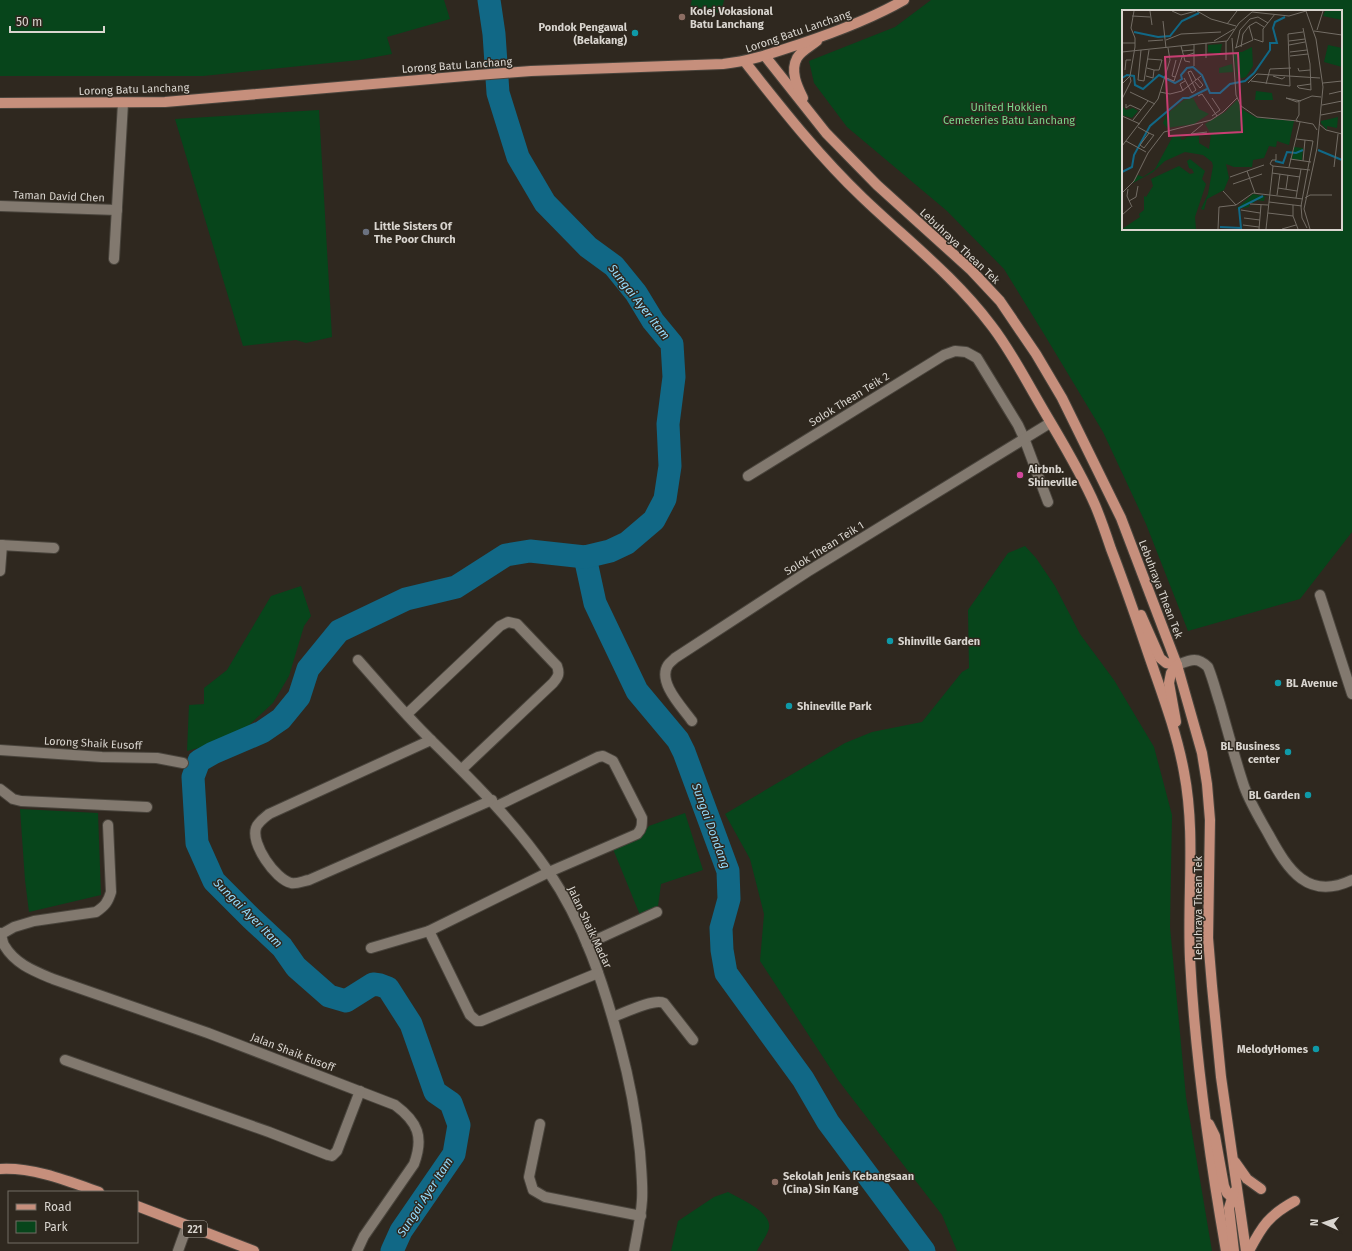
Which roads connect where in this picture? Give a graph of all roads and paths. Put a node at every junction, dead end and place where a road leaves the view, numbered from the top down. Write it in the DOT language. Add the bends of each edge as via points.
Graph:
graph roads {
  1 [pos="904,0"];
  2 [pos="820,38"];
  3 [pos="765,56"];
  4 [pos="745,62"];
  5 [pos="0,103"];
  6 [pos="123,103"];
  7 [pos="810,114"];
  8 [pos="0,206"];
  9 [pos="117,210"];
  10 [pos="114,259"];
  11 [pos="1050,422"];
  12 [pos="1024,438"];
  13 [pos="748,476"];
  14 [pos="1048,502"];
  15 [pos="1,545"];
  16 [pos="54,548"];
  17 [pos="0,571"];
  18 [pos="1126,591"];
  19 [pos="1320,595"];
  20 [pos="358,660"];
  21 [pos="1177,665"];
  22 [pos="1352,694"];
  23 [pos="407,714"];
  24 [pos="692,721"];
  25 [pos="431,740"];
  26 [pos="1178,746"];
  27 [pos="0,750"];
  28 [pos="184,762"];
  29 [pos="462,769"];
  30 [pos="0,789"];
  31 [pos="494,803"];
  32 [pos="147,807"];
  33 [pos="108,825"];
  34 [pos="549,872"];
  35 [pos="1352,880"];
  36 [pos="658,912"];
  37 [pos="429,931"];
  38 [pos="0,934"];
  39 [pos="587,944"];
  40 [pos="371,948"];
  41 [pos="598,973"];
  42 [pos="613,1017"];
  43 [pos="693,1040"];
  44 [pos="65,1060"];
  45 [pos="360,1091"];
  46 [pos="1205,1115"];
  47 [pos="540,1124"];
  48 [pos="1233,1159"];
  49 [pos="0,1169"];
  50 [pos="1261,1189"];
  51 [pos="96,1191"];
  52 [pos="1236,1197"];
  53 [pos="1295,1202"];
  54 [pos="138,1206"];
  55 [pos="640,1216"];
  56 [pos="187,1226"];
  57 [pos="178,1251"];
  58 [pos="254,1251"];
  59 [pos="357,1251"];
  60 [pos="634,1251"];
  61 [pos="1226,1251"];
  62 [pos="1234,1251"];
  63 [pos="1248,1251"];
  1 -- 2 [label="main road, Lorong Batu Lanchang" via="872,18"];
  2 -- 3 [label="main road, Lorong Batu Lanchang"];
  2 -- 7 [label="main road" via="798,57 794,67 795,81"];
  3 -- 4 [label="main road, Lorong Batu Lanchang"];
  3 -- 7 [label="main road, Lebuhraya Thean Tek"];
  4 -- 6 [label="main road, Lorong Batu Lanchang" via="477,75 165,102"];
  4 -- 11 [label="main road, Lebuhraya Thean Tek" via="798,130 827,162 975,305 1012,356"];
  5 -- 6 [label="main road, Lorong Batu Lanchang"];
  6 -- 9 [label="street, Taman David Chen"];
  7 -- 21 [label="main road, Lebuhraya Thean Tek" via="877,185 976,275 1000,302 1036,354 1062,398 1121,518"];
  8 -- 9 [label="street, Taman David Chen"];
  9 -- 10 [label="street, Taman David Chen"];
  11 -- 12 [label="street, Solok Thean Teik 1"];
  11 -- 18 [label="main road, Lebuhraya Thean Tek" via="1096,506"];
  12 -- 13 [label="street, Solok Thean Teik 2" via="977,358 966,352 955,351 944,355"];
  12 -- 14 [label="street"];
  12 -- 24 [label="street, Solok Thean Teik 1" via="807,572 675,658 668,666 668,688"];
  15 -- 16 [label="street"];
  15 -- 17 [label="street"];
  18 -- 21 [label="main road" via="1137,605 1160,658 1166,663"];
  18 -- 26 [label="main road, Lebuhraya Thean Tek"];
  19 -- 22 [label="street"];
  20 -- 23 [label="street, Jalan Shaik Madar"];
  21 -- 26 [label="main road" via="1171,673 1169,683"];
  21 -- 35 [label="street" via="1196,660 1202,661 1208,667 1249,799 1291,870 1299,878 1326,888"];
  21 -- 48 [label="main road, Lebuhraya Thean Tek" via="1202,753 1207,784 1210,820 1208,938 1220,1077"];
  23 -- 25 [label="street, Jalan Shaik Madar"];
  23 -- 29 [label="street" via="500,626 508,622 517,624 557,666 558,676"];
  25 -- 29 [label="street, Jalan Shaik Madar"];
  25 -- 31 [label="street" via="262,819 256,828 256,839 276,874 290,882 309,880"];
  26 -- 46 [label="main road, Lebuhraya Thean Tek" via="1189,802 1192,994"];
  27 -- 28 [label="street, Lorong Shaik Eusoff" via="157,758"];
  29 -- 31 [label="street, Jalan Shaik Madar"];
  30 -- 32 [label="street" via="20,802"];
  31 -- 34 [label="street, Jalan Shaik Madar"];
  31 -- 34 [label="street" via="598,757 603,756 614,761 642,818 641,830"];
  33 -- 38 [label="street" via="110,892 104,907 96,912 34,921"];
  34 -- 37 [label="street"];
  34 -- 39 [label="street, Jalan Shaik Madar" via="567,900"];
  36 -- 39 [label="street"];
  37 -- 40 [label="street"];
  37 -- 41 [label="street" via="470,1015 477,1021"];
  38 -- 45 [label="street, Jalan Shaik Eusoff" via="4,944 19,962 33,971 208,1033"];
  39 -- 41 [label="street, Jalan Shaik Madar"];
  41 -- 42 [label="street, Jalan Shaik Madar"];
  42 -- 43 [label="street" via="661,1002"];
  42 -- 55 [label="street, Jalan Shaik Madar" via="631,1087 637,1126 641,1166"];
  44 -- 45 [label="street" via="332,1156 337,1151"];
  45 -- 59 [label="street, Jalan Shaik Eusoff" via="395,1105 406,1114 418,1133 419,1143 414,1164 364,1236"];
  46 -- 52 [label="main road" via="1215,1136 1224,1186 1227,1193"];
  46 -- 61 [label="main road, Lebuhraya Thean Tek"];
  47 -- 55 [label="street" via="529,1177 533,1190 545,1197"];
  48 -- 50 [label="main road" via="1247,1179"];
  48 -- 52 [label="main road, Lebuhraya Thean Tek"];
  49 -- 51 [label="main road" via="26,1170"];
  52 -- 62 [label="main road" via="1229,1208"];
  52 -- 63 [label="main road, Lebuhraya Thean Tek"];
  53 -- 63 [label="main road" via="1281,1208 1266,1222"];
  54 -- 56 [label="main road, 221"];
  55 -- 60 [label="street, Jalan Shaik Madar"];
  56 -- 57 [label="street"];
  56 -- 58 [label="main road, 221"];
}
